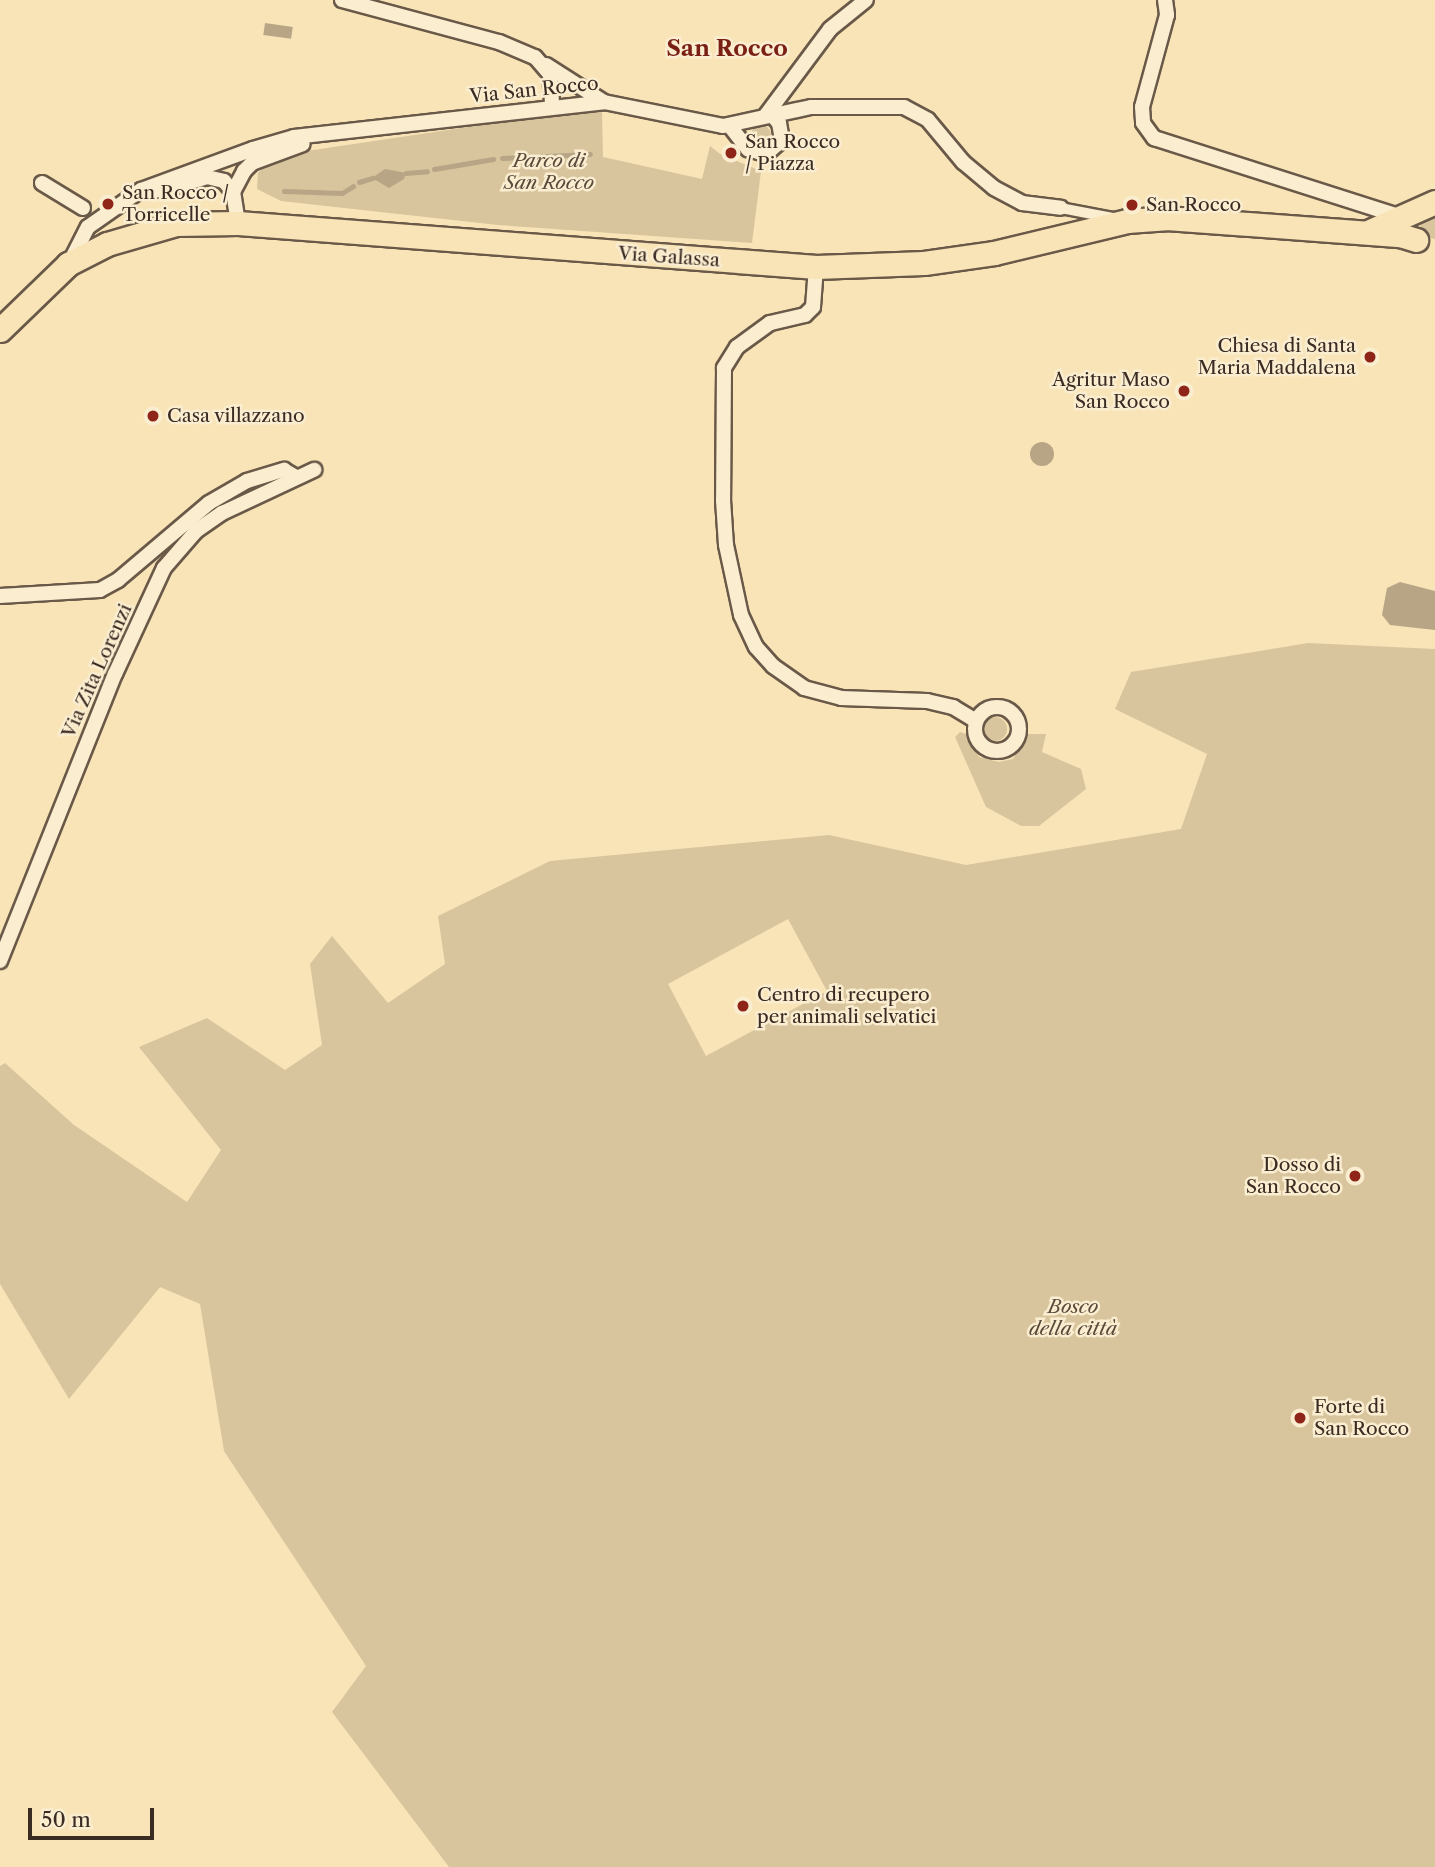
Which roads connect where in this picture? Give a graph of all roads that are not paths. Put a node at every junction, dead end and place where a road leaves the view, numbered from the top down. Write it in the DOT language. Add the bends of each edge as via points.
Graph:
graph roads {
  1 [pos="342,0"];
  2 [pos="866,0"];
  3 [pos="1165,0"];
  4 [pos="545,64"];
  5 [pos="604,102"];
  6 [pos="552,106"];
  7 [pos="768,114"];
  8 [pos="729,125"];
  9 [pos="341,132"];
  10 [pos="42,183"];
  11 [pos="141,190"];
  12 [pos="233,192"];
  13 [pos="1354,203"];
  14 [pos="1061,208"];
  15 [pos="1418,208"];
  16 [pos="95,221"];
  17 [pos="1127,221"];
  18 [pos="238,223"];
  19 [pos="1364,232"];
  20 [pos="1426,244"];
  21 [pos="68,264"];
  22 [pos="816,267"];
  23 [pos="0,330"];
  24 [pos="314,470"];
  25 [pos="296,477"];
  26 [pos="0,596"];
  27 [pos="976,721"];
  28 [pos="0,961"];
  1 -- 4 [label="street" via="499,42"];
  2 -- 7 [label="street" via="830,29"];
  3 -- 13 [label="street" via="1167,15 1142,107 1143,124 1154,138"];
  4 -- 5 [label="street"];
  4 -- 6 [label="street"];
  5 -- 6 [label="street, Via San Rocco"];
  5 -- 8 [label="street, Via San Rocco"];
  6 -- 9 [label="street, Via San Rocco"];
  7 -- 8 [label="street, Via San Rocco"];
  7 -- 8 [label="street" via="779,123 782,139 766,154 748,149"];
  7 -- 14 [label="street, Via San Rocco" via="811,107 904,107 928,120 963,162 994,188 1022,203"];
  9 -- 11 [label="street, Via San Rocco" via="294,137"];
  9 -- 12 [label="street, Via San Rocco" via="252,163"];
  10 -- 16 [label="street" via="80,202"];
  11 -- 12 [label="street, Via San Rocco" via="164,190 208,177 224,181"];
  11 -- 16 [label="street, Via San Rocco"];
  12 -- 18 [label="street"];
  13 -- 15 [label="street"];
  13 -- 19 [label="street"];
  14 -- 17 [label="street, Via San Rocco"];
  15 -- 19 [label="main road, Via Galassa"];
  15 -- 20 [label="main road" via="1411,220"];
  16 -- 21 [label="street, Via San Rocco"];
  17 -- 19 [label="main road, Via Galassa" via="1166,218"];
  17 -- 22 [label="main road, Via Galassa" via="994,253 924,263"];
  18 -- 21 [label="main road, Via Galassa" via="176,224 107,244"];
  18 -- 22 [label="main road, Via Galassa"];
  19 -- 20 [label="main road, Via Galassa"];
  21 -- 23 [label="main road, Via Galassa"];
  22 -- 27 [label="street" via="813,307 804,315 770,323 737,347 724,368 726,545 741,615 756,647 804,688 841,698 927,701 953,706"];
  24 -- 25 [label="street, Via Zita Lorenzi"];
  25 -- 26 [label="street" via="284,470 247,481 209,503 100,590"];
  25 -- 28 [label="street, Via Zita Lorenzi" via="196,531 164,568 115,674"];
}
